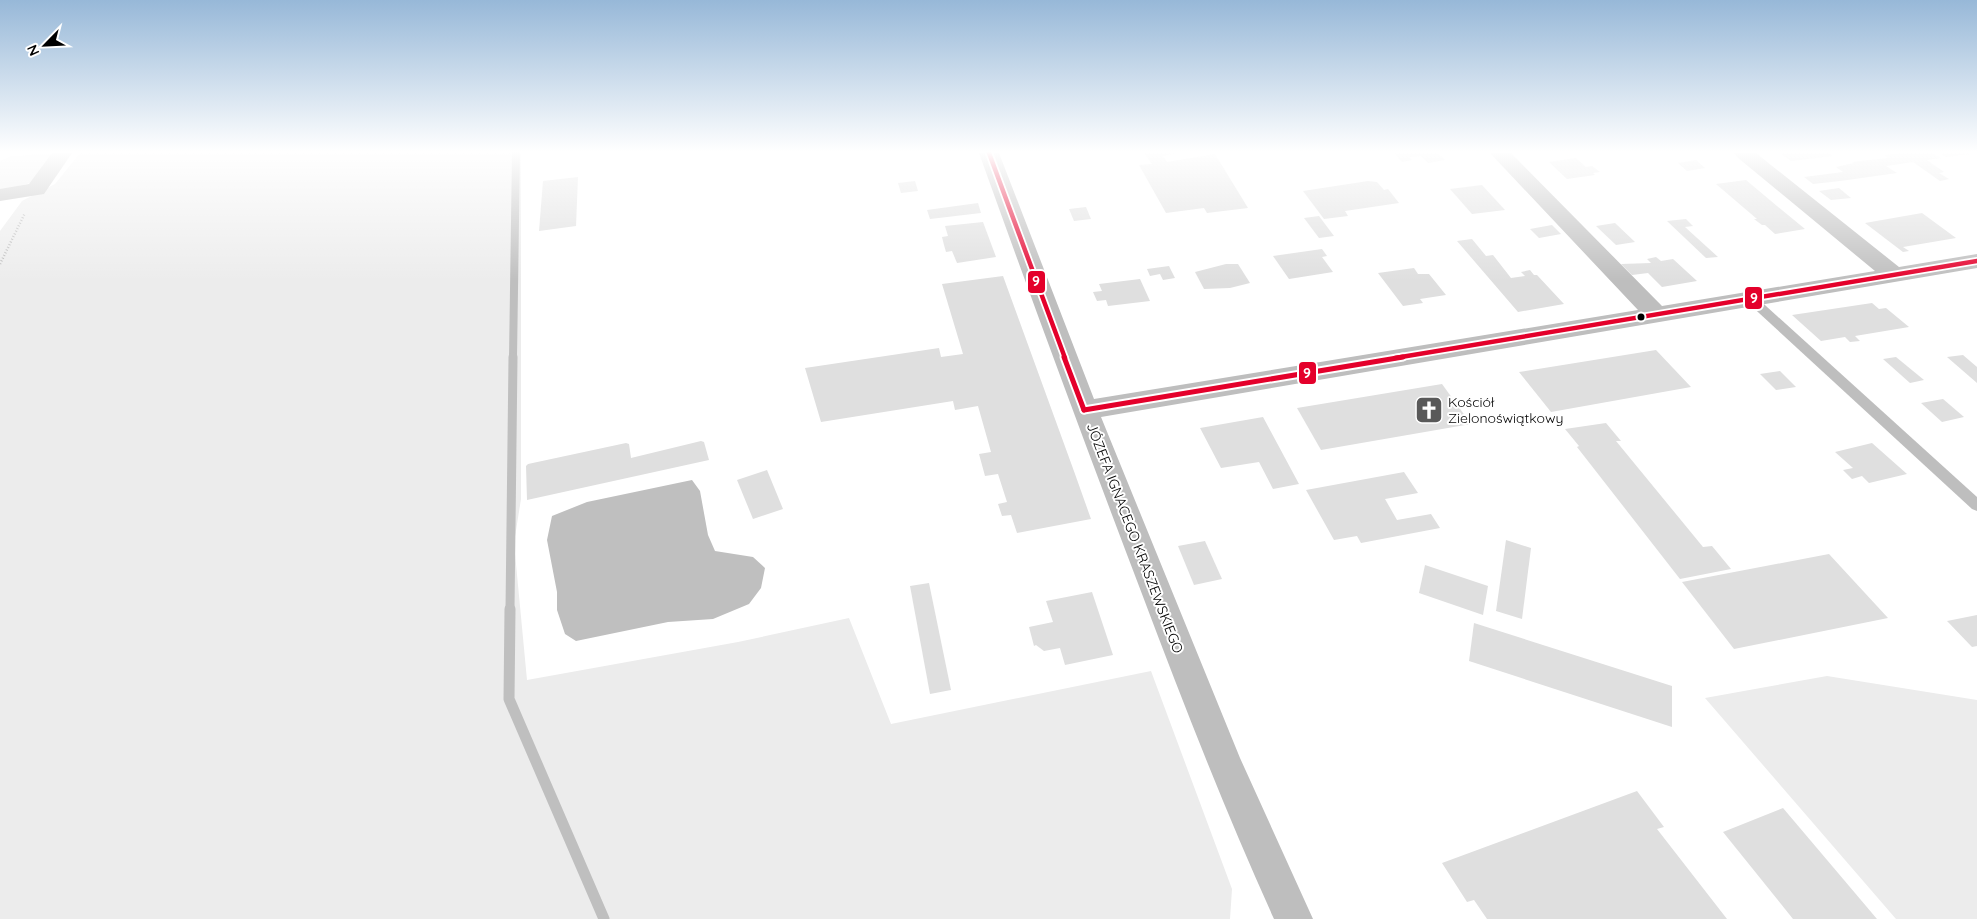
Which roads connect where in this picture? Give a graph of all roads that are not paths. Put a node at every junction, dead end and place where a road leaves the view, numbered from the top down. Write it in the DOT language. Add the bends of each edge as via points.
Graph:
graph roads {
  1 [pos="1005,196"];
  2 [pos="1542,196"];
  3 [pos="1798,196"];
  4 [pos="1977,261"];
  5 [pos="1895,274"];
  6 [pos="1751,299"];
  7 [pos="1656,314"];
  8 [pos="1084,410"];
  9 [pos="1977,505"];
  10 [pos="1294,919"];
  1 -- 8 [label="street, JÓZEFA IGNACEGO KRASZEWSKIEGO"];
  2 -- 7 [label="street"];
  3 -- 5 [label="street"];
  4 -- 5 [label="street"];
  5 -- 6 [label="street"];
  6 -- 7 [label="street"];
  6 -- 9 [label="lane"];
  7 -- 8 [label="street"];
  8 -- 10 [label="street, JÓZEFA IGNACEGO KRASZEWSKIEGO" via="1222,760"];
}
